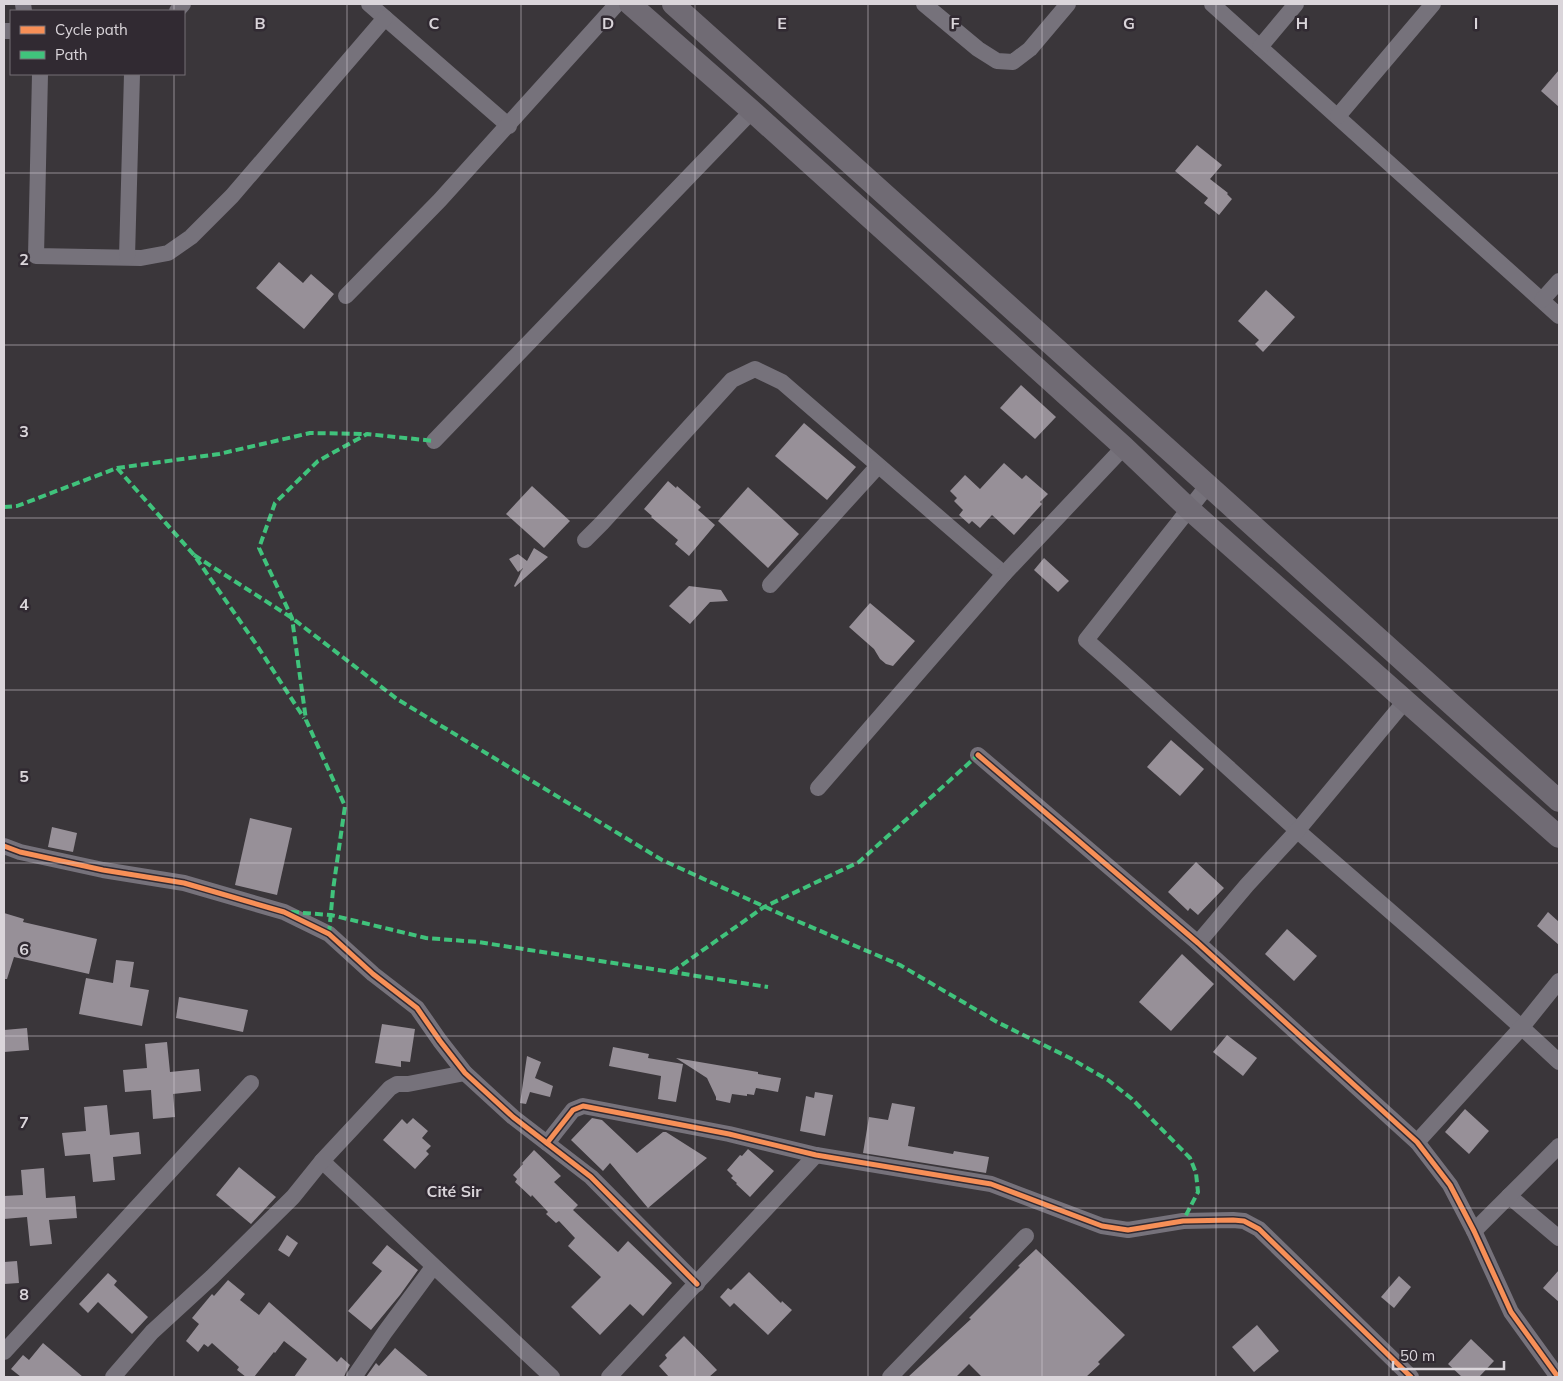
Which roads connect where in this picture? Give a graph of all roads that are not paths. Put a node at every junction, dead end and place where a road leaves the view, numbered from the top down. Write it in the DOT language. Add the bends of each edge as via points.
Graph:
graph roads {
  1 [pos="369,4"];
  2 [pos="617,4"];
  3 [pos="630,4"];
  4 [pos="673,4"];
  5 [pos="924,4"];
  6 [pos="1068,4"];
  7 [pos="1212,4"];
  8 [pos="1296,4"];
  9 [pos="1432,4"];
  10 [pos="386,18"];
  11 [pos="1260,47"];
  12 [pos="40,75"];
  13 [pos="132,75"];
  14 [pos="752,111"];
  15 [pos="1338,116"];
  16 [pos="509,126"];
  17 [pos="127,257"];
  18 [pos="1559,280"];
  19 [pos="346,296"];
  20 [pos="1542,300"];
  21 [pos="1559,316"];
  22 [pos="434,440"];
  23 [pos="1124,447"];
  24 [pos="878,466"];
  25 [pos="1208,485"];
  26 [pos="1189,509"];
  27 [pos="585,540"];
  28 [pos="1004,574"];
  29 [pos="770,585"];
  30 [pos="1406,700"];
  31 [pos="978,755"];
  32 [pos="818,788"];
  33 [pos="1559,801"];
  34 [pos="1298,830"];
  35 [pos="1559,837"];
  36 [pos="4,846"];
  37 [pos="1198,943"];
  38 [pos="1559,981"];
  39 [pos="1522,1027"];
  40 [pos="1559,1062"];
  41 [pos="465,1073"];
  42 [pos="251,1083"];
  43 [pos="1417,1142"];
  44 [pos="547,1143"];
  45 [pos="1559,1146"];
  46 [pos="816,1155"];
  47 [pos="322,1161"];
  48 [pos="1509,1196"];
  49 [pos="1474,1231"];
  50 [pos="1026,1236"];
  51 [pos="1559,1238"];
  52 [pos="433,1267"];
  53 [pos="697,1284"];
  54 [pos="4,1352"];
  55 [pos="113,1377"];
  56 [pos="354,1377"];
  57 [pos="552,1377"];
  58 [pos="609,1377"];
  59 [pos="890,1377"];
  60 [pos="1410,1377"];
  61 [pos="1558,1377"];
  1 -- 10 [label="street"];
  2 -- 16 [label="street"];
  3 -- 14 [label="main road"];
  4 -- 25 [label="main road"];
  5 -- 6 [label="street" via="997,62 1013,62 1030,48"];
  7 -- 11 [label="street"];
  8 -- 11 [label="street"];
  9 -- 15 [label="street"];
  10 -- 16 [label="street"];
  10 -- 17 [label="street" via="232,196 191,237 168,253"];
  11 -- 15 [label="street"];
  12 -- 17 [label="street" via="36,256"];
  13 -- 17 [label="street"];
  14 -- 22 [label="street"];
  14 -- 23 [label="main road"];
  15 -- 20 [label="street"];
  16 -- 19 [label="street"];
  18 -- 20 [label="street"];
  20 -- 21 [label="street"];
  23 -- 26 [label="main road"];
  23 -- 28 [label="street"];
  24 -- 27 [label="street" via="782,382 755,369 732,380"];
  24 -- 28 [label="street"];
  24 -- 29 [label="street"];
  25 -- 26 [label="street"];
  25 -- 33 [label="main road"];
  26 -- 30 [label="main road"];
  26 -- 34 [label="street" via="1086,640"];
  28 -- 32 [label="street"];
  30 -- 34 [label="street"];
  30 -- 35 [label="main road"];
  31 -- 37 [label="street"];
  34 -- 37 [label="street"];
  34 -- 39 [label="street"];
  36 -- 41 [label="street" via="103,870 184,883 284,912 329,934 417,1008"];
  37 -- 43 [label="street"];
  38 -- 39 [label="street"];
  39 -- 40 [label="street"];
  39 -- 43 [label="street"];
  41 -- 44 [label="street"];
  41 -- 47 [label="street" via="390,1088"];
  42 -- 54 [label="street"];
  43 -- 49 [label="street" via="1450,1185"];
  44 -- 46 [label="street" via="573,1110 583,1106 729,1134"];
  44 -- 53 [label="street" via="591,1177"];
  45 -- 48 [label="street"];
  46 -- 53 [label="street"];
  46 -- 60 [label="street" via="991,1184 1102,1226 1128,1230 1183,1221 1244,1221 1259,1229"];
  47 -- 52 [label="street"];
  47 -- 55 [label="street" via="293,1197 152,1332"];
  48 -- 49 [label="street"];
  48 -- 51 [label="street"];
  49 -- 61 [label="street" via="1511,1312"];
  50 -- 59 [label="street"];
  52 -- 56 [label="street"];
  52 -- 57 [label="street"];
  53 -- 58 [label="street"];
}
